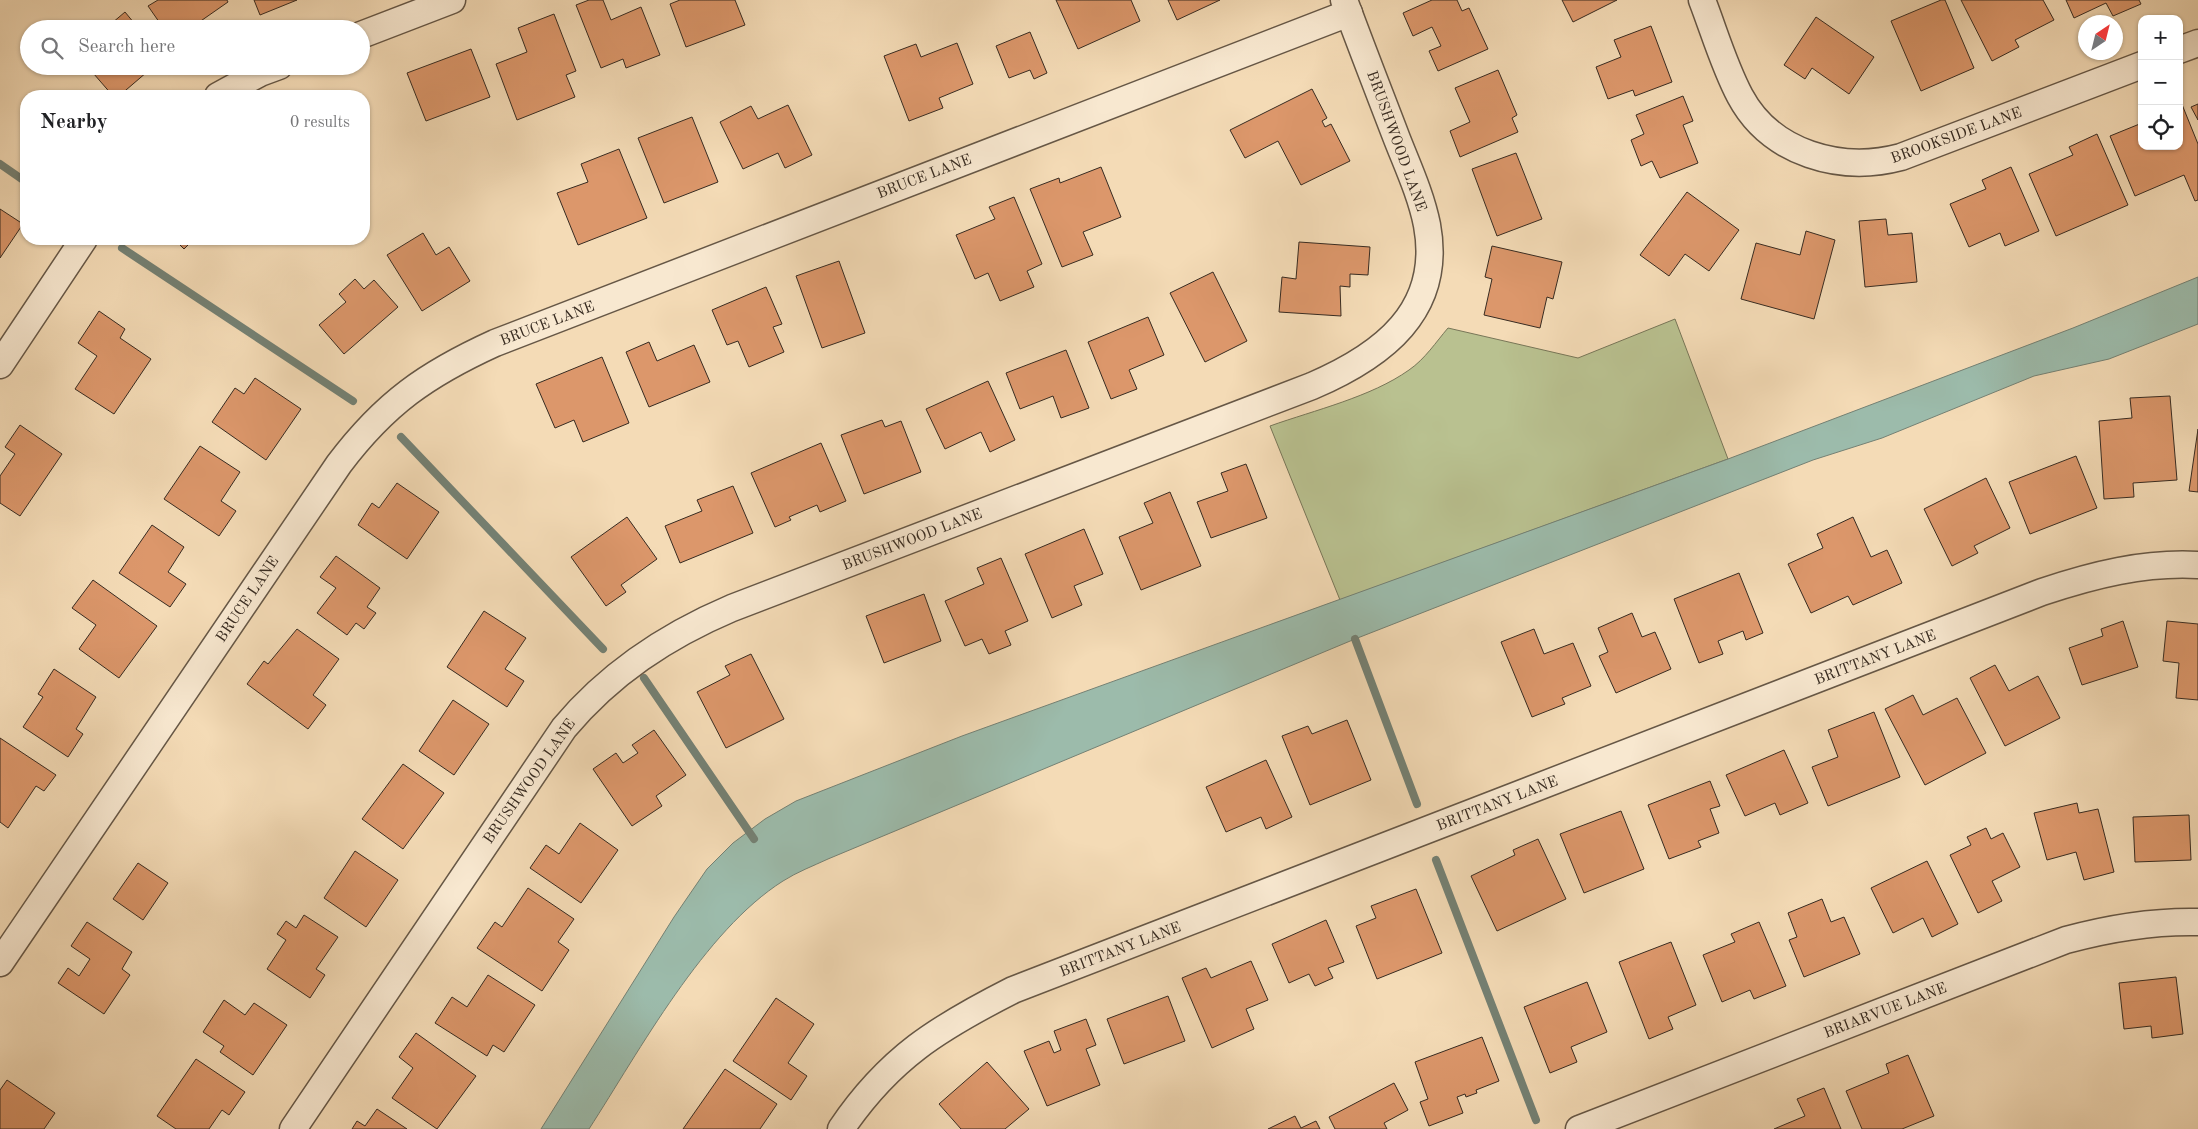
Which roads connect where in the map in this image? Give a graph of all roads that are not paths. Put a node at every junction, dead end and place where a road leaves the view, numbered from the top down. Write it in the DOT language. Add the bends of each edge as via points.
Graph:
graph roads {
  1 [pos="452,0"];
  2 [pos="1702,0"];
  3 [pos="1346,6"];
  4 [pos="370,32"];
  5 [pos="2198,43"];
  6 [pos="2183,49"];
  7 [pos="2138,67"];
  8 [pos="258,75"];
  9 [pos="229,90"];
  10 [pos="80,245"];
  11 [pos="0,365"];
  12 [pos="2198,565"];
  13 [pos="2198,922"];
  14 [pos="0,963"];
  15 [pos="293,1129"];
  16 [pos="841,1129"];
  17 [pos="1579,1129"];
  1 -- 4 [label="street"];
  2 -- 7 [label="street, BROOKSIDE LANE" via="1733,81 1748,108 1768,129 1794,147 1836,162 1866,164 1901,157"];
  3 -- 14 [label="street, BRUCE LANE" via="494,343 458,359 419,383 386,410 339,464"];
  3 -- 15 [label="street, BRUSHWOOD LANE" via="1427,224 1429,256 1423,286 1408,319 1396,334 1370,356 1333,377 732,608 681,632 637,659 606,683 564,728"];
  5 -- 6 [label="street"];
  8 -- 9 [label="street"];
  10 -- 11 [label="street"];
  12 -- 16 [label="street, BRITTANY LANE" via="2151,566 2114,572 2042,592 1013,990 957,1019 914,1049 879,1080"];
  13 -- 17 [label="street, BRIARVUE LANE" via="2119,927 2066,940"];
}
